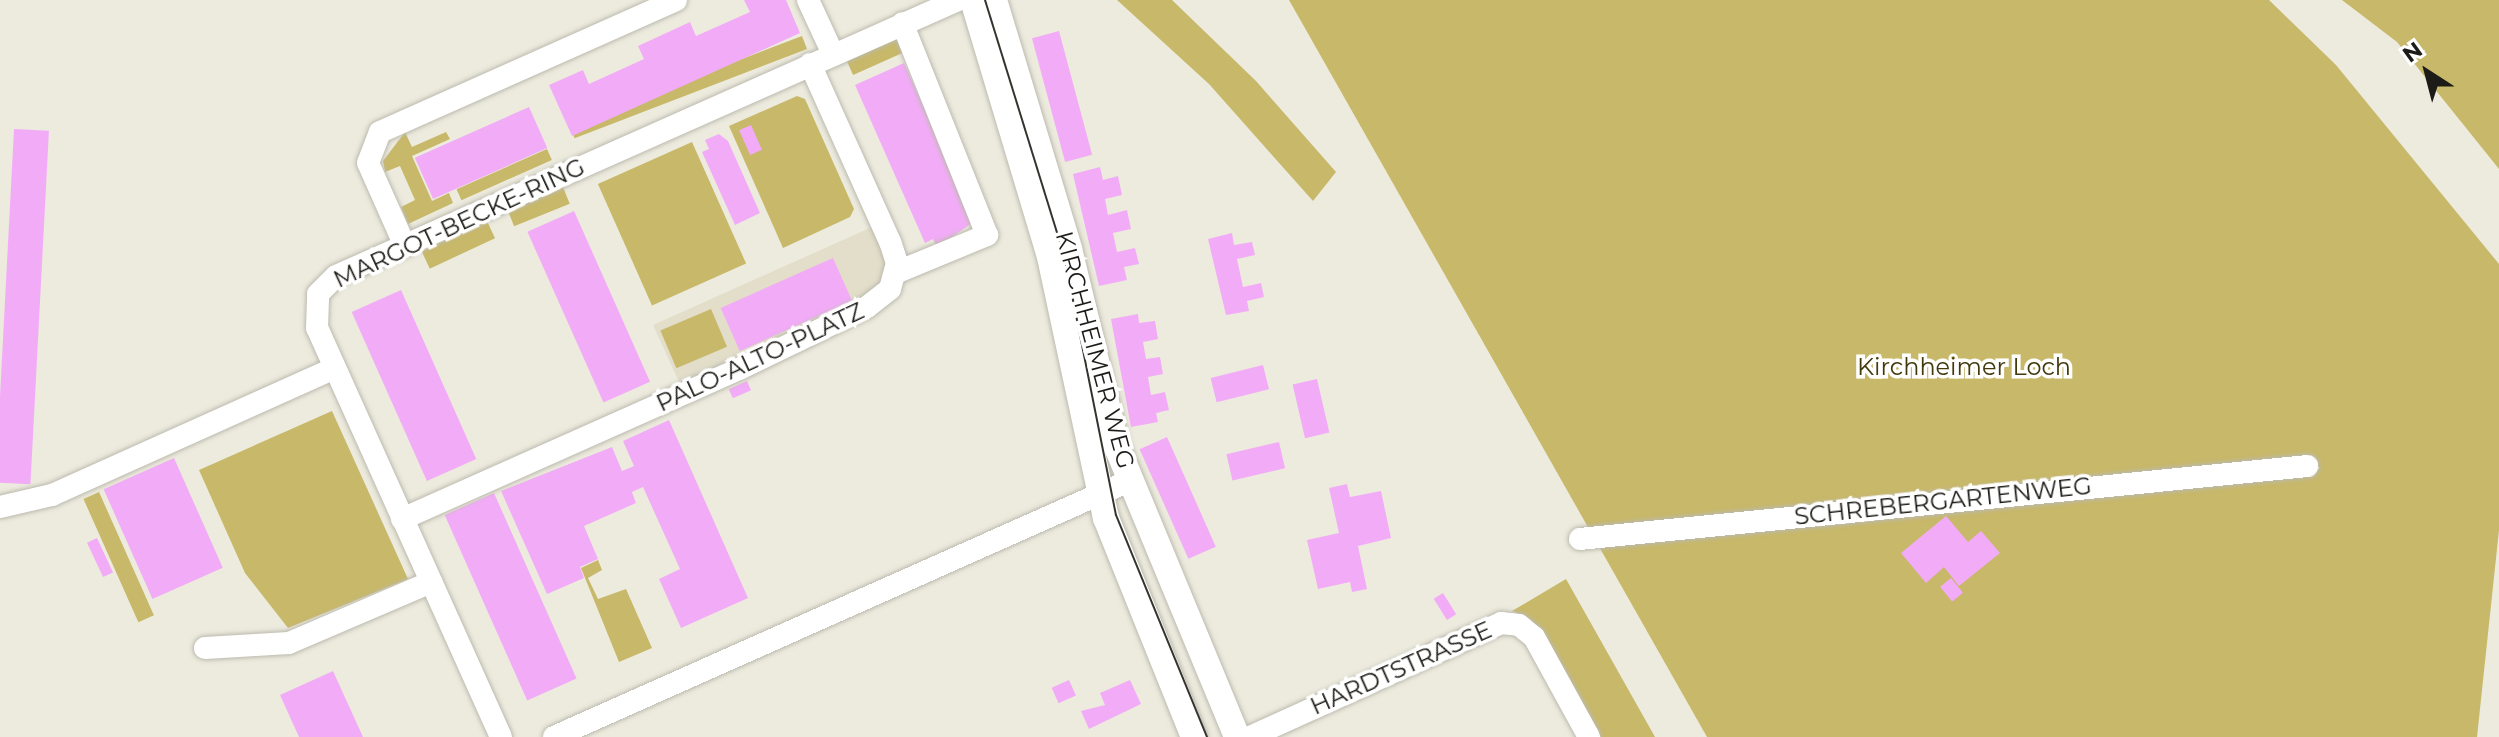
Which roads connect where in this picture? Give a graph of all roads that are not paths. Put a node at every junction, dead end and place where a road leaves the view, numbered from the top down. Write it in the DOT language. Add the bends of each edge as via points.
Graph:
graph roads {
  1 [pos="676,0"];
  2 [pos="808,0"];
  3 [pos="958,0"];
  4 [pos="973,0"];
  5 [pos="994,0"];
  6 [pos="902,23"];
  7 [pos="833,54"];
  8 [pos="810,64"];
  9 [pos="405,246"];
  10 [pos="895,273"];
  11 [pos="335,368"];
  12 [pos="2307,466"];
  13 [pos="1129,481"];
  14 [pos="1102,493"];
  15 [pos="0,507"];
  16 [pos="402,519"];
  17 [pos="1580,539"];
  18 [pos="431,582"];
  19 [pos="205,648"];
  20 [pos="593,729"];
  21 [pos="501,737"];
  22 [pos="554,737"];
  23 [pos="1194,737"];
  24 [pos="1237,737"];
  25 [pos="1250,737"];
  26 [pos="1589,737"];
  1 -- 9 [label="street" via="380,132 368,163"];
  2 -- 7 [label="street"];
  3 -- 6 [label="street, MARGOT-BECKE-RING"];
  4 -- 14 [label="street, KIRCHHEIMER WEG" via="1050,257"];
  5 -- 13 [label="street, KIRCHHEIMER WEG" via="1069,249"];
  6 -- 7 [label="street, MARGOT-BECKE-RING"];
  6 -- 10 [label="street" via="987,235"];
  7 -- 8 [label="street, MARGOT-BECKE-RING"];
  8 -- 9 [label="street, MARGOT-BECKE-RING"];
  8 -- 10 [label="street" via="890,242"];
  9 -- 11 [label="street, MARGOT-BECKE-RING" via="336,276 318,294 314,316"];
  10 -- 16 [label="street, PALO-ALTO-PLATZ" via="890,289 867,307"];
  11 -- 15 [label="street" via="52,495"];
  11 -- 16 [label="street, MARGOT-BECKE-RING"];
  12 -- 17 [label="street, SCHREBERGARTENWEG"];
  13 -- 14 [label="street"];
  13 -- 24 [label="street, KIRCHHEIMER WEG"];
  14 -- 20 [label="street"];
  14 -- 23 [label="street, KIRCHHEIMER WEG" via="1120,557"];
  16 -- 18 [label="street, MARGOT-BECKE-RING"];
  18 -- 19 [label="street" via="289,643"];
  18 -- 21 [label="street, MARGOT-BECKE-RING"];
  20 -- 22 [label="street"];
  25 -- 26 [label="street, HARDTSTRASSE" via="1501,623 1519,625 1534,637"];
}
